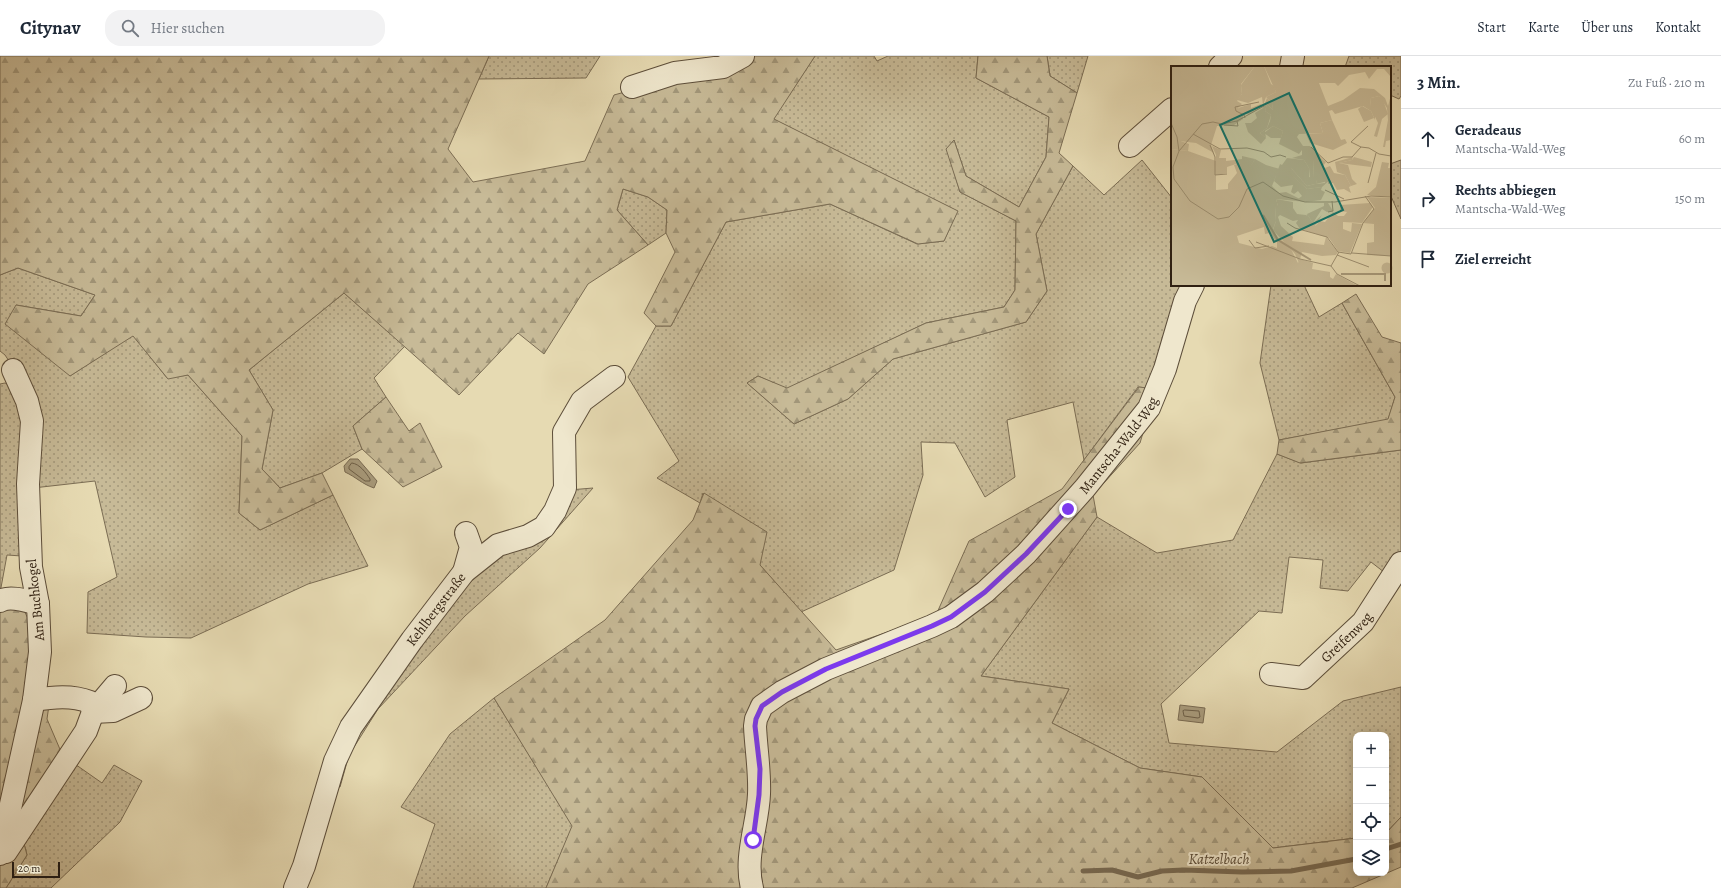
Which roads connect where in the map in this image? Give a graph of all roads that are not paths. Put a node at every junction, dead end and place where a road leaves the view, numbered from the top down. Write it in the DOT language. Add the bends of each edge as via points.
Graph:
graph roads {
  1 [pos="743,56"];
  2 [pos="1231,56"];
  3 [pos="1293,56"];
  4 [pos="1221,66"];
  5 [pos="1291,66"];
  6 [pos="632,87"];
  7 [pos="1171,110"];
  8 [pos="1130,146"];
  9 [pos="1192,286"];
  10 [pos="13,370"];
  11 [pos="614,377"];
  12 [pos="466,533"];
  13 [pos="1401,563"];
  14 [pos="464,572"];
  15 [pos="0,601"];
  16 [pos="38,604"];
  17 [pos="1271,674"];
  18 [pos="115,686"];
  19 [pos="141,698"];
  20 [pos="34,700"];
  21 [pos="93,712"];
  22 [pos="0,854"];
  23 [pos="0,862"];
  24 [pos="295,888"];
  25 [pos="752,888"];
  1 -- 6 [label="street" via="724,67 676,73"];
  2 -- 4 [label="street"];
  3 -- 5 [label="street"];
  7 -- 8 [label="street"];
  9 -- 25 [label="street, Mantscha-Wald-Weg" via="1185,301 1165,369 1149,408 1085,488 1026,554 985,592 951,617 826,669 782,692 762,706 755,726 760,769 749,871"];
  10 -- 16 [label="street, Am Buchkogel" via="27,401 32,422 28,484 31,567"];
  11 -- 14 [label="street, Kehlbergstraße" via="582,401 564,432 565,488 555,511 544,527 528,536 498,545"];
  12 -- 14 [label="street" via="471,547"];
  13 -- 17 [label="street, Greifenweg" via="1363,622 1302,678"];
  14 -- 24 [label="street, Kehlbergstraße" via="351,727 334,761 304,866"];
  15 -- 16 [label="street" via="16,599"];
  16 -- 20 [label="street, Am Buchkogel" via="40,652"];
  18 -- 21 [label="street"];
  19 -- 21 [label="street" via="113,710"];
  20 -- 21 [label="street" via="78,697 90,702"];
  20 -- 22 [label="street, Am Buchkogel"];
  21 -- 23 [label="street" via="86,731"];
}
